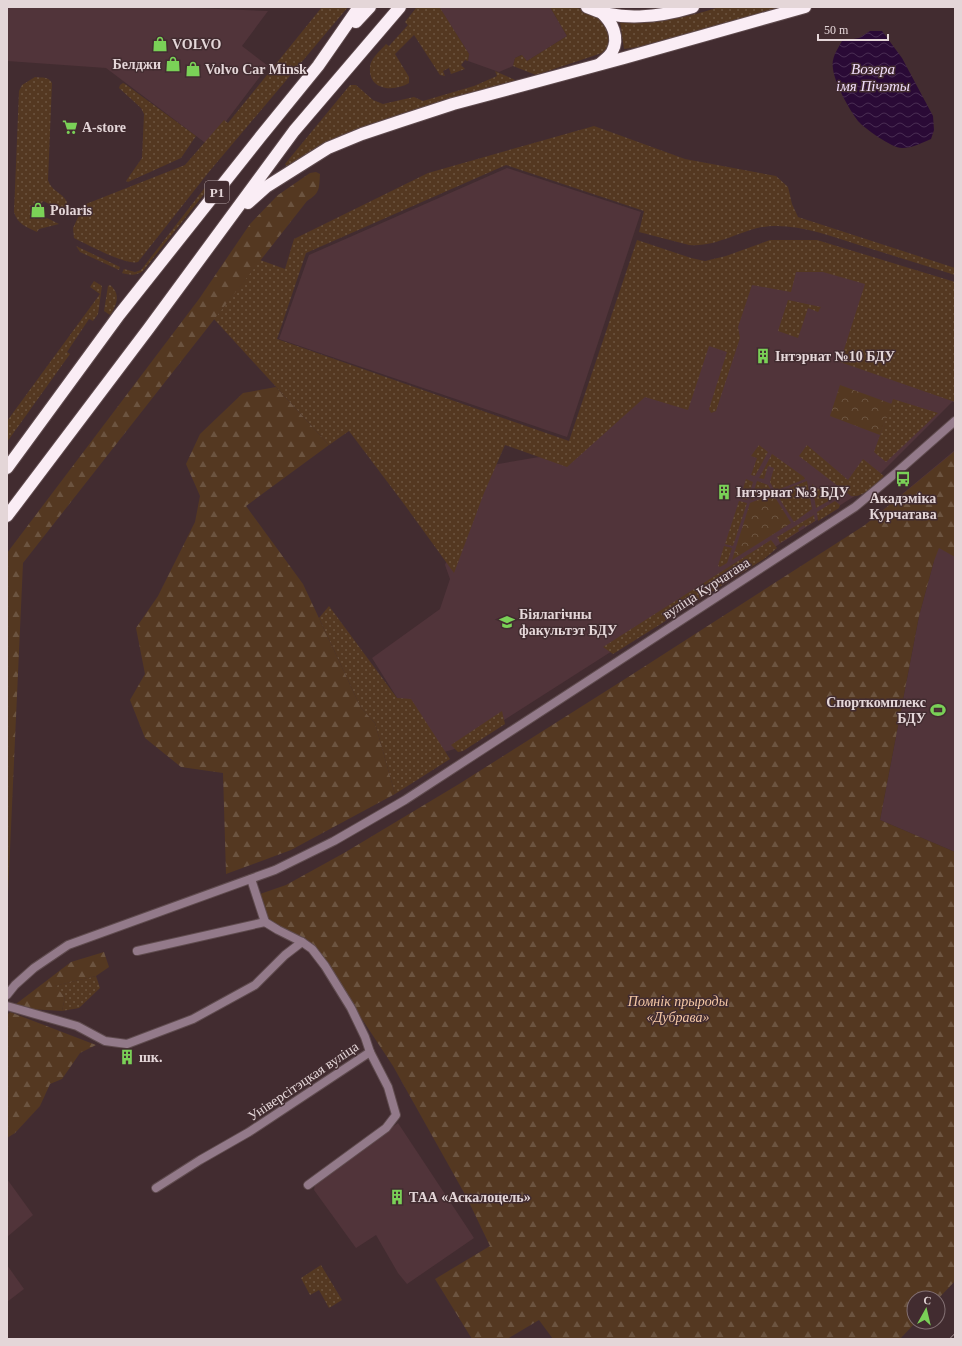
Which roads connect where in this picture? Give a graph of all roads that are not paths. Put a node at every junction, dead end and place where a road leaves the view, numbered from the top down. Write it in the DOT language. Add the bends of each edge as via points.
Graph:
graph roads {
  1 [pos="359,7"];
  2 [pos="370,7"];
  3 [pos="400,7"];
  4 [pos="588,7"];
  5 [pos="693,7"];
  6 [pos="804,7"];
  7 [pos="600,12"];
  8 [pos="326,56"];
  9 [pos="600,65"];
  10 [pos="230,218"];
  11 [pos="955,421"];
  12 [pos="7,468"];
  13 [pos="7,516"];
  14 [pos="251,879"];
  15 [pos="265,922"];
  16 [pos="302,942"];
  17 [pos="137,950"];
  18 [pos="7,995"];
  19 [pos="7,1006"];
  20 [pos="370,1052"];
  21 [pos="308,1185"];
  22 [pos="156,1188"];
  1 -- 8 [label="highway"];
  2 -- 8 [label="highway, Р1"];
  3 -- 10 [label="highway, Р1" via="294,131"];
  4 -- 7 [label="highway"];
  5 -- 7 [label="highway" via="652,16 621,16"];
  6 -- 9 [label="highway"];
  7 -- 9 [label="highway" via="612,24 614,46 611,54"];
  8 -- 12 [label="highway, Р1" via="119,315"];
  9 -- 10 [label="highway" via="400,120 328,148 266,187"];
  10 -- 13 [label="highway, Р1"];
  11 -- 14 [label="street, вуліца Курчатава" via="855,507 405,800 299,859"];
  14 -- 15 [label="street"];
  14 -- 18 [label="street, вуліца Курчатава" via="68,945 34,968"];
  15 -- 16 [label="street"];
  15 -- 17 [label="street"];
  16 -- 19 [label="street" via="285,955 255,986 192,1019 127,1044 104,1041 77,1026"];
  16 -- 20 [label="street" via="312,949 325,966 351,1008"];
  20 -- 21 [label="street, Універсітэцкая вуліца" via="388,1087 396,1115 386,1128"];
  20 -- 22 [label="street, Універсітэцкая вуліца" via="249,1132"];
}
